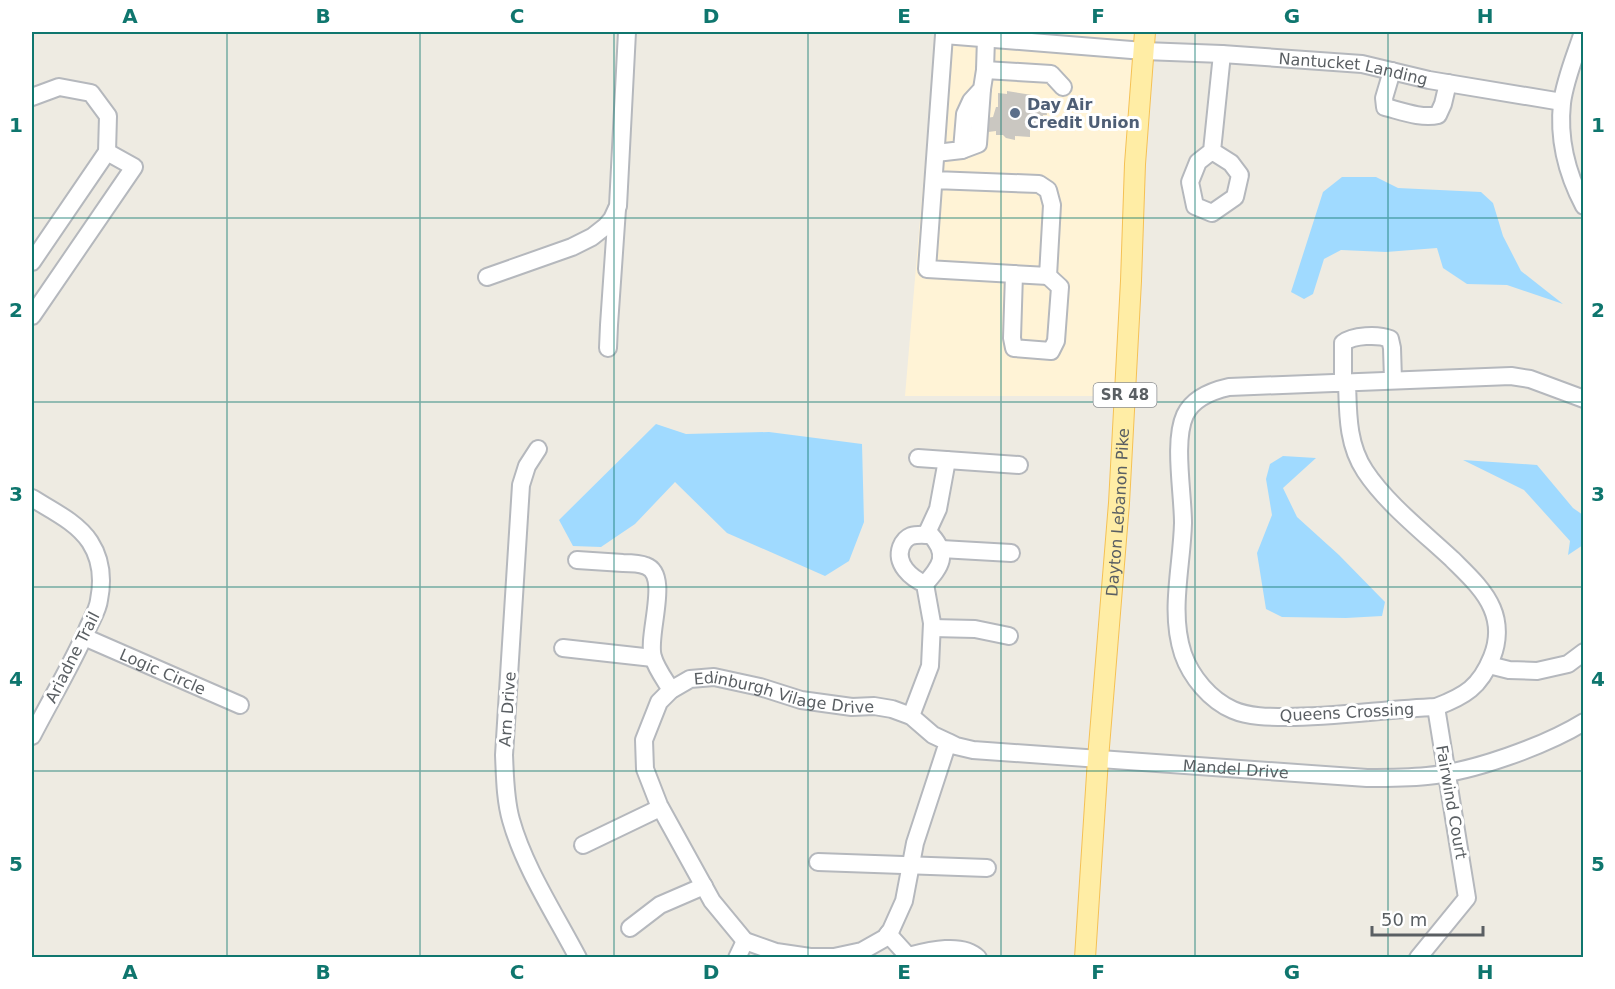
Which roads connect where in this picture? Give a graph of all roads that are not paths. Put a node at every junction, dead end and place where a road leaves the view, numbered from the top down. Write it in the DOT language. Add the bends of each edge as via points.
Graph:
graph roads {
  1 [pos="627,32"];
  2 [pos="1583,32"];
  3 [pos="944,33"];
  4 [pos="984,36"];
  5 [pos="1144,41"];
  6 [pos="1222,54"];
  7 [pos="985,70"];
  8 [pos="1392,71"];
  9 [pos="1448,83"];
  10 [pos="1063,87"];
  11 [pos="982,90"];
  12 [pos="32,97"];
  13 [pos="1562,102"];
  14 [pos="962,150"];
  15 [pos="1212,151"];
  16 [pos="107,152"];
  17 [pos="936,153"];
  18 [pos="934,180"];
  19 [pos="1584,206"];
  20 [pos="617,208"];
  21 [pos="32,262"];
  22 [pos="1014,274"];
  23 [pos="1048,276"];
  24 [pos="487,277"];
  25 [pos="32,316"];
  26 [pos="608,348"];
  27 [pos="1393,380"];
  28 [pos="1345,382"];
  29 [pos="1584,399"];
  30 [pos="538,449"];
  31 [pos="918,458"];
  32 [pos="947,460"];
  33 [pos="1019,465"];
  34 [pos="32,498"];
  35 [pos="926,535"];
  36 [pos="941,549"];
  37 [pos="1011,553"];
  38 [pos="577,560"];
  39 [pos="925,584"];
  40 [pos="932,628"];
  41 [pos="1009,636"];
  42 [pos="84,637"];
  43 [pos="563,648"];
  44 [pos="1584,652"];
  45 [pos="653,658"];
  46 [pos="1489,665"];
  47 [pos="670,690"];
  48 [pos="240,705"];
  49 [pos="1436,707"];
  50 [pos="890,709"];
  51 [pos="911,716"];
  52 [pos="1584,722"];
  53 [pos="32,736"];
  54 [pos="948,742"];
  55 [pos="1098,759"];
  56 [pos="1448,773"];
  57 [pos="660,808"];
  58 [pos="583,845"];
  59 [pos="818,862"];
  60 [pos="911,866"];
  61 [pos="987,868"];
  62 [pos="704,886"];
  63 [pos="630,928"];
  64 [pos="888,934"];
  65 [pos="745,941"];
  66 [pos="578,957"];
  67 [pos="737,957"];
  68 [pos="908,957"];
  69 [pos="978,957"];
  70 [pos="1085,957"];
  71 [pos="1418,957"];
  1 -- 20 [label="street"];
  2 -- 13 [label="street"];
  3 -- 4 [label="street, Nantucket Landing"];
  3 -- 17 [label="street"];
  4 -- 5 [label="street, Nantucket Landing"];
  4 -- 7 [label="street"];
  5 -- 6 [label="street, Nantucket Landing"];
  5 -- 55 [label="main road, Dayton Lebanon Pike / SR 48" via="1119,503"];
  6 -- 8 [label="street, Nantucket Landing" via="1362,64"];
  6 -- 15 [label="street"];
  7 -- 10 [label="street" via="1051,74"];
  7 -- 11 [label="street"];
  8 -- 9 [label="street, Nantucket Landing"];
  8 -- 9 [label="street" via="1385,107 1397,110 1438,115"];
  9 -- 13 [label="street, Nantucket Landing"];
  11 -- 14 [label="street" via="970,101 965,114"];
  11 -- 14 [label="street" via="978,144"];
  12 -- 16 [label="street" via="59,87 91,93 108,116"];
  13 -- 19 [label="street" via="1565,157"];
  14 -- 17 [label="street"];
  16 -- 21 [label="street"];
  16 -- 25 [label="street" via="134,167"];
  17 -- 18 [label="street"];
  18 -- 22 [label="street" via="927,269"];
  18 -- 23 [label="street" via="1039,184 1048,190 1052,205"];
  20 -- 24 [label="street" via="606,226 592,237"];
  20 -- 26 [label="street"];
  22 -- 23 [label="street"];
  22 -- 23 [label="street" via="1014,348 1051,351 1056,341 1060,287"];
  27 -- 28 [label="street, Queens Crossing"];
  27 -- 28 [label="street" via="1390,339 1372,337 1352,338 1343,343"];
  27 -- 29 [label="street, Queens Crossing" via="1510,376 1530,379"];
  28 -- 46 [label="street, Queens Crossing" via="1350,433 1365,472 1466,572 1492,607 1497,636"];
  28 -- 49 [label="street, Queens Crossing" via="1229,387 1204,395 1185,413 1179,443 1183,524 1179,641 1184,657 1205,690 1240,713 1303,717"];
  30 -- 66 [label="street, Arn Drive" via="521,485 504,755 506,791 524,857"];
  31 -- 32 [label="street"];
  32 -- 33 [label="street"];
  32 -- 35 [label="street" via="938,509"];
  34 -- 42 [label="street, Ariadne Trail" via="75,526 95,552 100,567 100,599"];
  35 -- 36 [label="street"];
  35 -- 39 [label="street" via="908,537 900,549 905,570"];
  36 -- 37 [label="street"];
  36 -- 39 [label="street" via="939,566"];
  38 -- 45 [label="street" via="635,564 654,572 657,604 652,626"];
  39 -- 40 [label="street"];
  40 -- 41 [label="street" via="975,629"];
  40 -- 51 [label="street" via="930,666"];
  42 -- 48 [label="street, Logic Circle"];
  42 -- 53 [label="street, Ariadne Trail"];
  43 -- 45 [label="street"];
  44 -- 46 [label="street" via="1568,664 1537,671"];
  45 -- 47 [label="street"];
  46 -- 49 [label="street, Queens Crossing" via="1471,690"];
  47 -- 50 [label="street, Edinburgh Vilage Drive" via="690,679 714,677 801,700"];
  47 -- 57 [label="street, Edinburgh Vilage Drive" via="659,702 644,740 645,769"];
  49 -- 56 [label="street, Fairwind Court"];
  50 -- 51 [label="street, Mandel Drive"];
  51 -- 54 [label="street, Mandel Drive"];
  52 -- 56 [label="street, Mandel Drive" via="1508,756"];
  54 -- 55 [label="street, Mandel Drive" via="973,750"];
  54 -- 60 [label="street"];
  55 -- 56 [label="street, Mandel Drive" via="1367,778"];
  55 -- 70 [label="main road, Dayton Lebanon Pike / SR 48"];
  56 -- 71 [label="street, Fairwind Court" via="1467,898"];
  57 -- 58 [label="street"];
  57 -- 62 [label="street, Edinburgh Vilage Drive"];
  59 -- 60 [label="street"];
  60 -- 61 [label="street"];
  60 -- 64 [label="street" via="904,901"];
  62 -- 63 [label="street" via="660,905"];
  62 -- 65 [label="street, Edinburgh Vilage Drive"];
  64 -- 65 [label="street" via="862,951 834,957 776,952"];
  64 -- 68 [label="street"];
  65 -- 67 [label="street"];
  68 -- 69 [label="street" via="938,949 962,950"];
}
